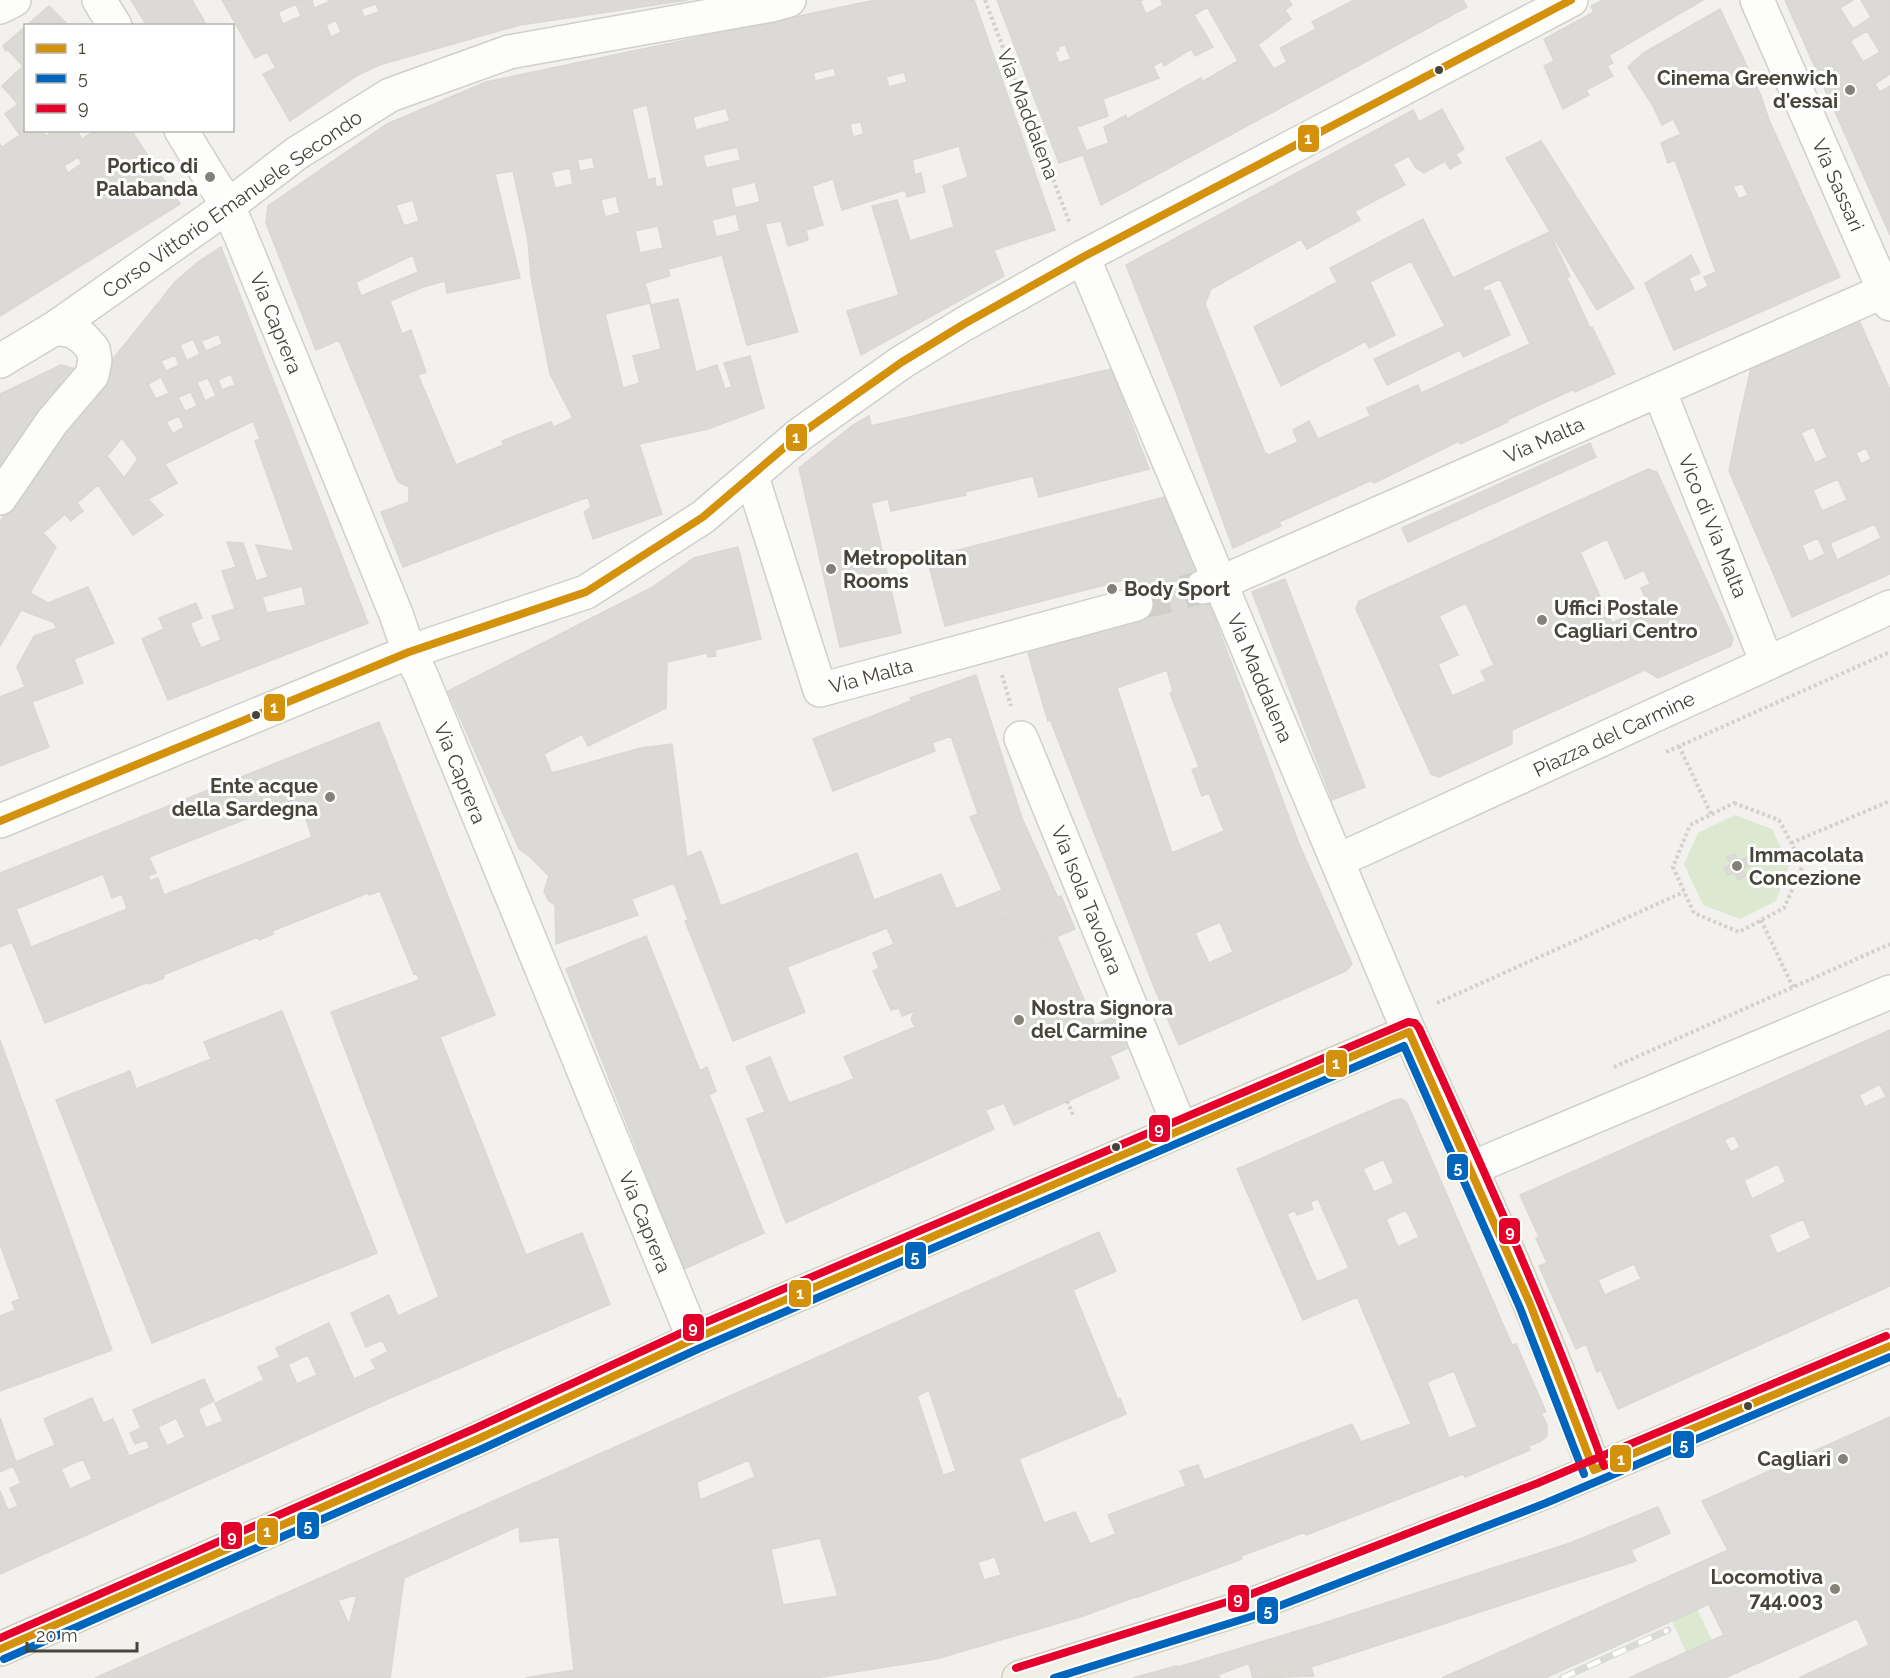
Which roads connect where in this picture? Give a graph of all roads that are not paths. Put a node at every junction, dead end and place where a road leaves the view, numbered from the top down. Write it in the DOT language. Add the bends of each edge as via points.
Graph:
graph roads {
  1 [pos="14,0"];
  2 [pos="99,0"];
  3 [pos="789,0"];
  4 [pos="1571,0"];
  5 [pos="1757,0"];
  6 [pos="0,8"];
  7 [pos="114,24"];
  8 [pos="182,132"];
  9 [pos="228,206"];
  10 [pos="1083,257"];
  11 [pos="1887,297"];
  12 [pos="55,328"];
  13 [pos="0,361"];
  14 [pos="1659,390"];
  15 [pos="752,477"];
  16 [pos="0,498"];
  17 [pos="1211,585"];
  18 [pos="1136,604"];
  19 [pos="1890,606"];
  20 [pos="409,652"];
  21 [pos="1767,663"];
  22 [pos="1022,738"];
  23 [pos="0,821"];
  24 [pos="1337,861"];
  25 [pos="1890,992"];
  26 [pos="1409,1032"];
  27 [pos="1181,1130"];
  28 [pos="1472,1168"];
  29 [pos="694,1339"];
  30 [pos="1890,1347"];
  31 [pos="1594,1470"];
  32 [pos="0,1649"];
  33 [pos="1019,1678"];
  1 -- 6 [label="street"];
  2 -- 7 [label="street"];
  3 -- 9 [label="street, Corso Vittorio Emanuele Secondo" via="509,52 390,95 297,153"];
  4 -- 10 [label="street"];
  5 -- 11 [label="street, Via Sassari"];
  8 -- 9 [label="street, Via Caprera"];
  9 -- 12 [label="street, Corso Vittorio Emanuele Secondo"];
  9 -- 20 [label="street, Via Caprera"];
  10 -- 15 [label="street" via="902,362 799,435"];
  10 -- 17 [label="street, Via Maddalena"];
  11 -- 14 [label="street, Via Malta"];
  12 -- 13 [label="street, Corso Vittorio Emanuele Secondo"];
  12 -- 16 [label="street" via="73,331 93,349 92,375 52,423"];
  14 -- 17 [label="street, Via Malta"];
  14 -- 21 [label="street, Vico di Via Malta"];
  15 -- 18 [label="street, Via Malta" via="820,690"];
  15 -- 20 [label="street" via="703,517 586,592"];
  17 -- 24 [label="street, Via Maddalena"];
  19 -- 21 [label="street, Piazza del Carmine"];
  20 -- 23 [label="street"];
  20 -- 29 [label="street, Via Caprera"];
  21 -- 24 [label="street, Piazza del Carmine"];
  22 -- 27 [label="street, Via Isola Tavolara"];
  24 -- 26 [label="street, Via Maddalena"];
  25 -- 28 [label="street"];
  26 -- 27 [label="main road"];
  26 -- 28 [label="main road"];
  27 -- 29 [label="main road"];
  28 -- 31 [label="main road"];
  29 -- 32 [label="main road" via="480,1438"];
  30 -- 31 [label="main road"];
  31 -- 33 [label="main road" via="1249,1606"];
}
